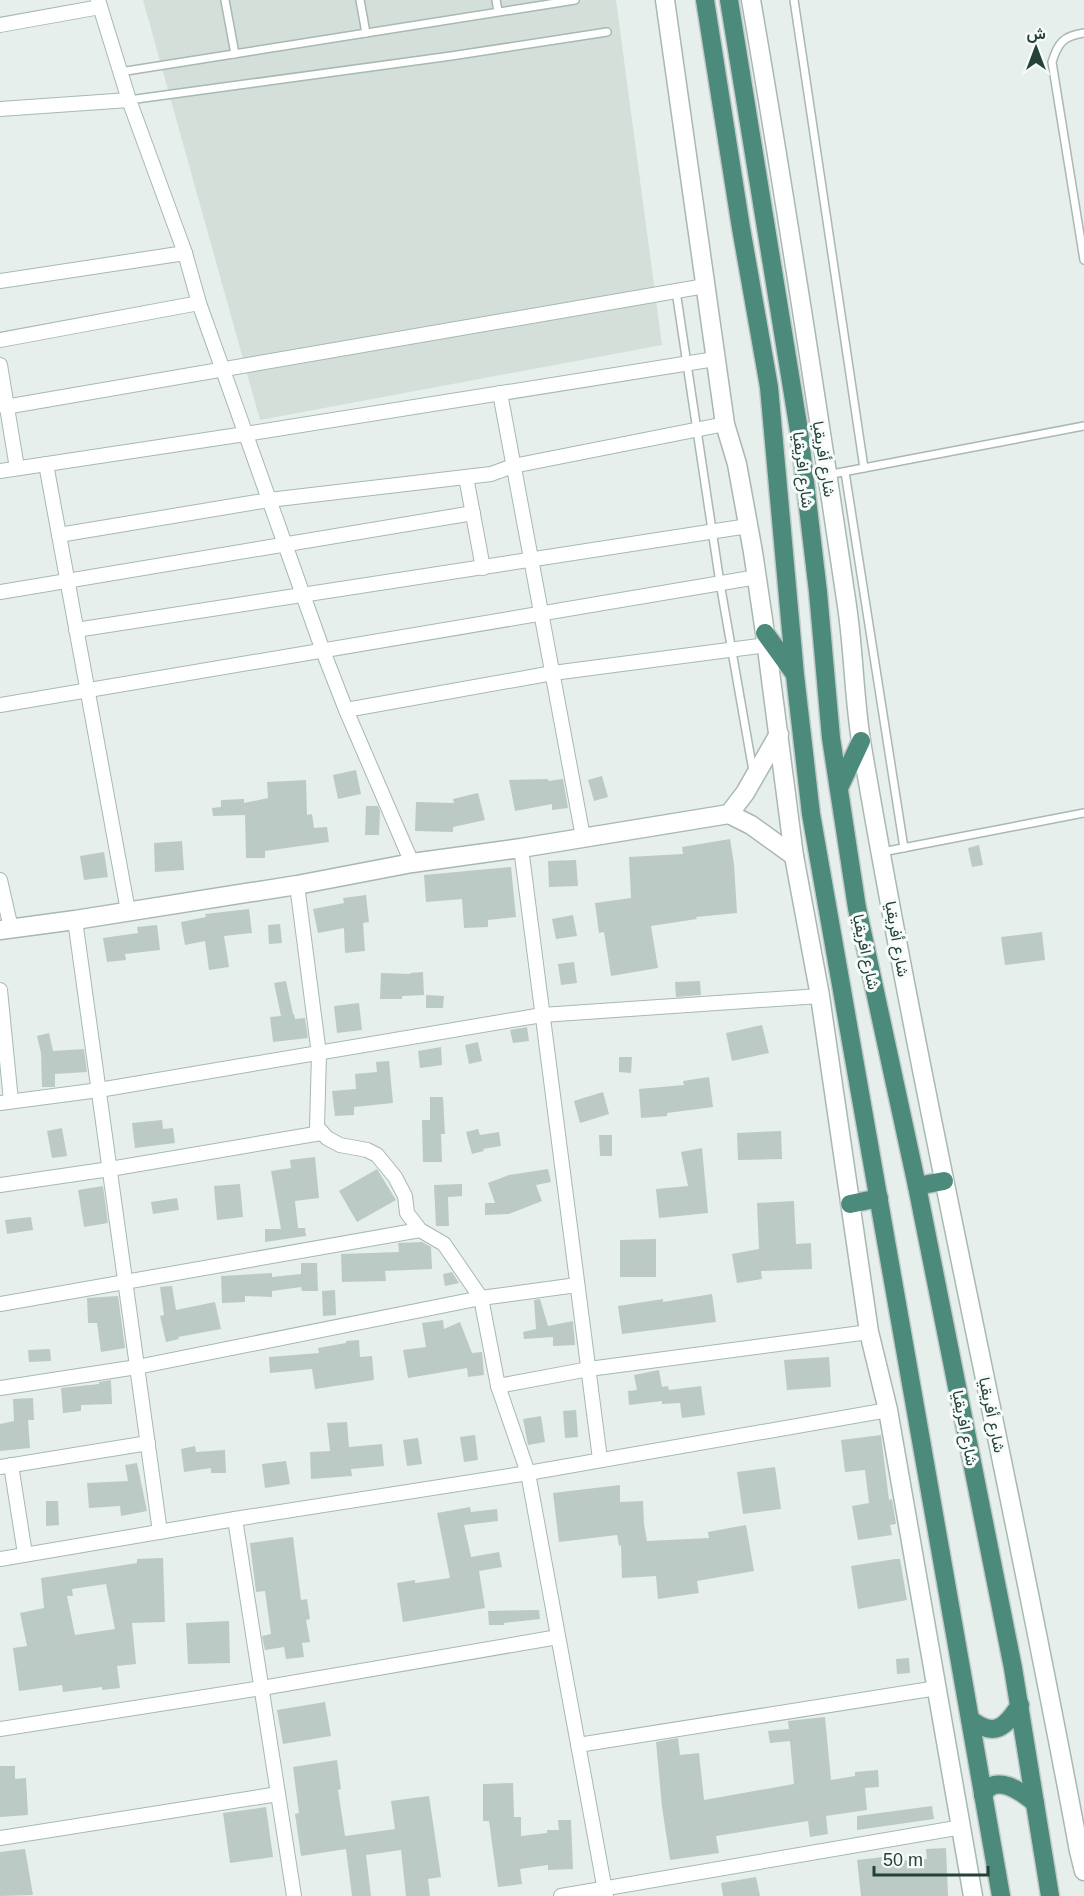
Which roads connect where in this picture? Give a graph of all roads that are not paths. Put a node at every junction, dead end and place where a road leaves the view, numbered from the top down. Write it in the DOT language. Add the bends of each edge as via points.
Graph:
graph roads {
  1 [pos="225,0"];
  2 [pos="360,0"];
  3 [pos="496,0"];
  4 [pos="575,0"];
  5 [pos="665,0"];
  6 [pos="705,0"];
  7 [pos="729,0"];
  8 [pos="751,0"];
  9 [pos="794,0"];
  10 [pos="99,3"];
  11 [pos="498,11"];
  12 [pos="0,25"];
  13 [pos="607,32"];
  14 [pos="366,33"];
  15 [pos="1084,33"];
  16 [pos="235,54"];
  17 [pos="120,72"];
  18 [pos="129,100"];
  19 [pos="0,109"];
  20 [pos="185,253"];
  21 [pos="1084,260"];
  22 [pos="0,281"];
  23 [pos="705,286"];
  24 [pos="676,291"];
  25 [pos="199,303"];
  26 [pos="0,340"];
  27 [pos="715,358"];
  28 [pos="687,363"];
  29 [pos="0,365"];
  30 [pos="223,371"];
  31 [pos="500,393"];
  32 [pos="6,407"];
  33 [pos="725,424"];
  34 [pos="1084,426"];
  35 [pos="697,430"];
  36 [pos="245,434"];
  37 [pos="46,464"];
  38 [pos="513,466"];
  39 [pos="16,468"];
  40 [pos="864,468"];
  41 [pos="0,471"];
  42 [pos="845,472"];
  43 [pos="826,475"];
  44 [pos="466,477"];
  45 [pos="269,500"];
  46 [pos="473,513"];
  47 [pos="748,526"];
  48 [pos="712,532"];
  49 [pos="59,534"];
  50 [pos="285,545"];
  51 [pos="531,561"];
  52 [pos="483,568"];
  53 [pos="757,577"];
  54 [pos="68,581"];
  55 [pos="720,583"];
  56 [pos="0,592"];
  57 [pos="303,596"];
  58 [pos="541,614"];
  59 [pos="76,630"];
  60 [pos="766,639"];
  61 [pos="732,650"];
  62 [pos="323,651"];
  63 [pos="553,673"];
  64 [pos="795,675"];
  65 [pos="87,689"];
  66 [pos="0,705"];
  67 [pos="346,710"];
  68 [pos="779,734"];
  69 [pos="861,741"];
  70 [pos="754,777"];
  71 [pos="838,788"];
  72 [pos="1084,813"];
  73 [pos="729,814"];
  74 [pos="583,837"];
  75 [pos="521,848"];
  76 [pos="904,848"];
  77 [pos="882,852"];
  78 [pos="794,856"];
  79 [pos="412,862"];
  80 [pos="0,880"];
  81 [pos="297,885"];
  82 [pos="128,911"];
  83 [pos="75,920"];
  84 [pos="5,929"];
  85 [pos="0,990"];
  86 [pos="820,996"];
  87 [pos="542,1015"];
  88 [pos="319,1054"];
  89 [pos="99,1090"];
  90 [pos="5,1102"];
  91 [pos="321,1133"];
  92 [pos="110,1168"];
  93 [pos="944,1181"];
  94 [pos="0,1185"];
  95 [pos="917,1186"];
  96 [pos="879,1198"];
  97 [pos="850,1204"];
  98 [pos="420,1230"];
  99 [pos="125,1282"];
  100 [pos="577,1285"];
  101 [pos="481,1298"];
  102 [pos="0,1304"];
  103 [pos="869,1332"];
  104 [pos="137,1367"];
  105 [pos="589,1369"];
  106 [pos="498,1386"];
  107 [pos="0,1388"];
  108 [pos="888,1410"];
  109 [pos="148,1443"];
  110 [pos="600,1459"];
  111 [pos="6,1466"];
  112 [pos="528,1473"];
  113 [pos="235,1519"];
  114 [pos="160,1532"];
  115 [pos="25,1554"];
  116 [pos="0,1559"];
  117 [pos="558,1637"];
  118 [pos="261,1688"];
  119 [pos="937,1688"];
  120 [pos="1020,1705"];
  121 [pos="970,1719"];
  122 [pos="0,1729"];
  123 [pos="578,1745"];
  124 [pos="278,1794"];
  125 [pos="983,1795"];
  126 [pos="1035,1803"];
  127 [pos="962,1827"];
  128 [pos="0,1838"];
  129 [pos="1084,1871"];
  130 [pos="606,1892"];
  131 [pos="294,1896"];
  132 [pos="561,1896"];
  133 [pos="973,1896"];
  134 [pos="1001,1896"];
  135 [pos="1050,1896"];
  1 -- 16 [label="lane"];
  2 -- 14 [label="lane"];
  3 -- 11 [label="lane"];
  4 -- 11 [label="lane"];
  5 -- 23 [label="street"];
  6 -- 64 [label="highway, شارع افريقيا" via="769,387"];
  7 -- 71 [label="highway, شارع افريقيا" via="799,431"];
  8 -- 43 [label="street, شارع أفريقيا"];
  9 -- 40 [label="lane"];
  10 -- 12 [label="street"];
  10 -- 17 [label="street"];
  11 -- 14 [label="lane"];
  13 -- 18 [label="lane"];
  14 -- 16 [label="lane"];
  15 -- 21 [label="lane" via="1070,35 1057,45 1052,62"];
  16 -- 17 [label="lane"];
  17 -- 18 [label="street"];
  18 -- 19 [label="street"];
  18 -- 20 [label="street"];
  20 -- 22 [label="street"];
  20 -- 25 [label="street"];
  23 -- 24 [label="street"];
  23 -- 27 [label="street"];
  24 -- 28 [label="lane"];
  24 -- 30 [label="street"];
  25 -- 26 [label="street"];
  25 -- 30 [label="street"];
  27 -- 28 [label="street"];
  27 -- 33 [label="street"];
  28 -- 31 [label="street"];
  28 -- 35 [label="lane"];
  29 -- 32 [label="street"];
  30 -- 32 [label="street"];
  30 -- 36 [label="street"];
  31 -- 36 [label="street"];
  31 -- 38 [label="street"];
  32 -- 39 [label="street"];
  33 -- 35 [label="street"];
  33 -- 47 [label="street"];
  34 -- 40 [label="lane"];
  35 -- 38 [label="street"];
  35 -- 48 [label="lane"];
  36 -- 37 [label="street"];
  36 -- 45 [label="street"];
  37 -- 39 [label="street"];
  37 -- 49 [label="street"];
  38 -- 44 [label="street"];
  38 -- 51 [label="street"];
  39 -- 41 [label="street"];
  40 -- 42 [label="lane"];
  42 -- 43 [label="lane"];
  42 -- 76 [label="lane"];
  43 -- 69 [label="street, شارع أفريقيا" via="848,612"];
  44 -- 45 [label="street"];
  44 -- 46 [label="street"];
  45 -- 49 [label="street"];
  45 -- 50 [label="street"];
  46 -- 50 [label="street"];
  46 -- 52 [label="street"];
  47 -- 48 [label="street"];
  47 -- 53 [label="street"];
  48 -- 51 [label="street"];
  48 -- 55 [label="lane"];
  49 -- 54 [label="street"];
  50 -- 54 [label="street"];
  50 -- 57 [label="street"];
  51 -- 52 [label="street"];
  51 -- 58 [label="street"];
  52 -- 57 [label="street"];
  53 -- 55 [label="street"];
  53 -- 60 [label="street"];
  54 -- 56 [label="street"];
  54 -- 59 [label="street"];
  55 -- 58 [label="street"];
  55 -- 61 [label="lane"];
  57 -- 59 [label="street"];
  57 -- 62 [label="street"];
  58 -- 62 [label="street"];
  58 -- 63 [label="street"];
  59 -- 65 [label="street"];
  60 -- 61 [label="street"];
  60 -- 64 [label="highway"];
  60 -- 68 [label="street"];
  61 -- 63 [label="street"];
  61 -- 70 [label="lane"];
  62 -- 65 [label="street"];
  62 -- 67 [label="street"];
  63 -- 67 [label="street"];
  63 -- 74 [label="street"];
  64 -- 96 [label="highway, شارع افريقيا" via="812,814"];
  65 -- 66 [label="street"];
  65 -- 82 [label="street"];
  67 -- 79 [label="street"];
  68 -- 70 [label="street"];
  68 -- 78 [label="street"];
  69 -- 71 [label="highway"];
  69 -- 77 [label="street, شارع أفريقيا"];
  70 -- 73 [label="street"];
  71 -- 95 [label="highway, شارع افريقيا" via="857,908"];
  72 -- 76 [label="lane"];
  73 -- 74 [label="street"];
  73 -- 78 [label="street"];
  74 -- 75 [label="street"];
  75 -- 79 [label="street"];
  75 -- 87 [label="street"];
  76 -- 77 [label="lane"];
  77 -- 93 [label="street, شارع أفريقيا"];
  78 -- 86 [label="street"];
  79 -- 81 [label="street"];
  80 -- 84 [label="street"];
  81 -- 82 [label="street"];
  81 -- 88 [label="street"];
  82 -- 83 [label="street"];
  83 -- 84 [label="street"];
  83 -- 89 [label="street"];
  85 -- 90 [label="street"];
  86 -- 87 [label="street"];
  86 -- 97 [label="street"];
  87 -- 88 [label="street"];
  87 -- 100 [label="street"];
  88 -- 89 [label="street"];
  88 -- 91 [label="street" via="317,1127"];
  89 -- 90 [label="street"];
  89 -- 92 [label="street"];
  91 -- 92 [label="street"];
  91 -- 98 [label="street" via="340,1145 377,1155 395,1178 405,1196 407,1213"];
  92 -- 94 [label="street"];
  92 -- 99 [label="street"];
  93 -- 95 [label="highway"];
  93 -- 129 [label="street, شارع أفريقيا"];
  95 -- 120 [label="highway, شارع افريقيا"];
  96 -- 97 [label="highway"];
  96 -- 121 [label="highway, شارع افريقيا"];
  97 -- 103 [label="street"];
  98 -- 99 [label="street"];
  98 -- 101 [label="street" via="444,1244"];
  99 -- 102 [label="street"];
  99 -- 104 [label="street"];
  100 -- 101 [label="street"];
  100 -- 105 [label="street"];
  101 -- 104 [label="street"];
  101 -- 106 [label="street"];
  103 -- 105 [label="street"];
  103 -- 108 [label="street"];
  104 -- 107 [label="street"];
  104 -- 109 [label="street"];
  105 -- 106 [label="street"];
  105 -- 110 [label="street"];
  106 -- 112 [label="street"];
  108 -- 110 [label="street"];
  108 -- 119 [label="street"];
  109 -- 111 [label="street"];
  109 -- 114 [label="street"];
  110 -- 112 [label="street"];
  111 -- 115 [label="street"];
  112 -- 113 [label="street"];
  112 -- 117 [label="street"];
  113 -- 114 [label="street"];
  113 -- 118 [label="street"];
  114 -- 115 [label="street"];
  115 -- 116 [label="street"];
  117 -- 118 [label="street"];
  117 -- 123 [label="street"];
  118 -- 122 [label="street"];
  118 -- 124 [label="street"];
  119 -- 123 [label="street"];
  119 -- 127 [label="street"];
  120 -- 121 [label="highway" via="1000,1727 985,1729"];
  120 -- 126 [label="highway, شارع افريقيا"];
  121 -- 125 [label="highway, شارع افريقيا"];
  123 -- 130 [label="street"];
  124 -- 128 [label="street"];
  124 -- 131 [label="street"];
  125 -- 126 [label="highway" via="990,1786 1005,1785 1020,1790"];
  125 -- 134 [label="highway, شارع افريقيا"];
  126 -- 135 [label="highway, شارع افريقيا"];
  127 -- 130 [label="street"];
  127 -- 133 [label="street"];
  130 -- 132 [label="street"];
}
